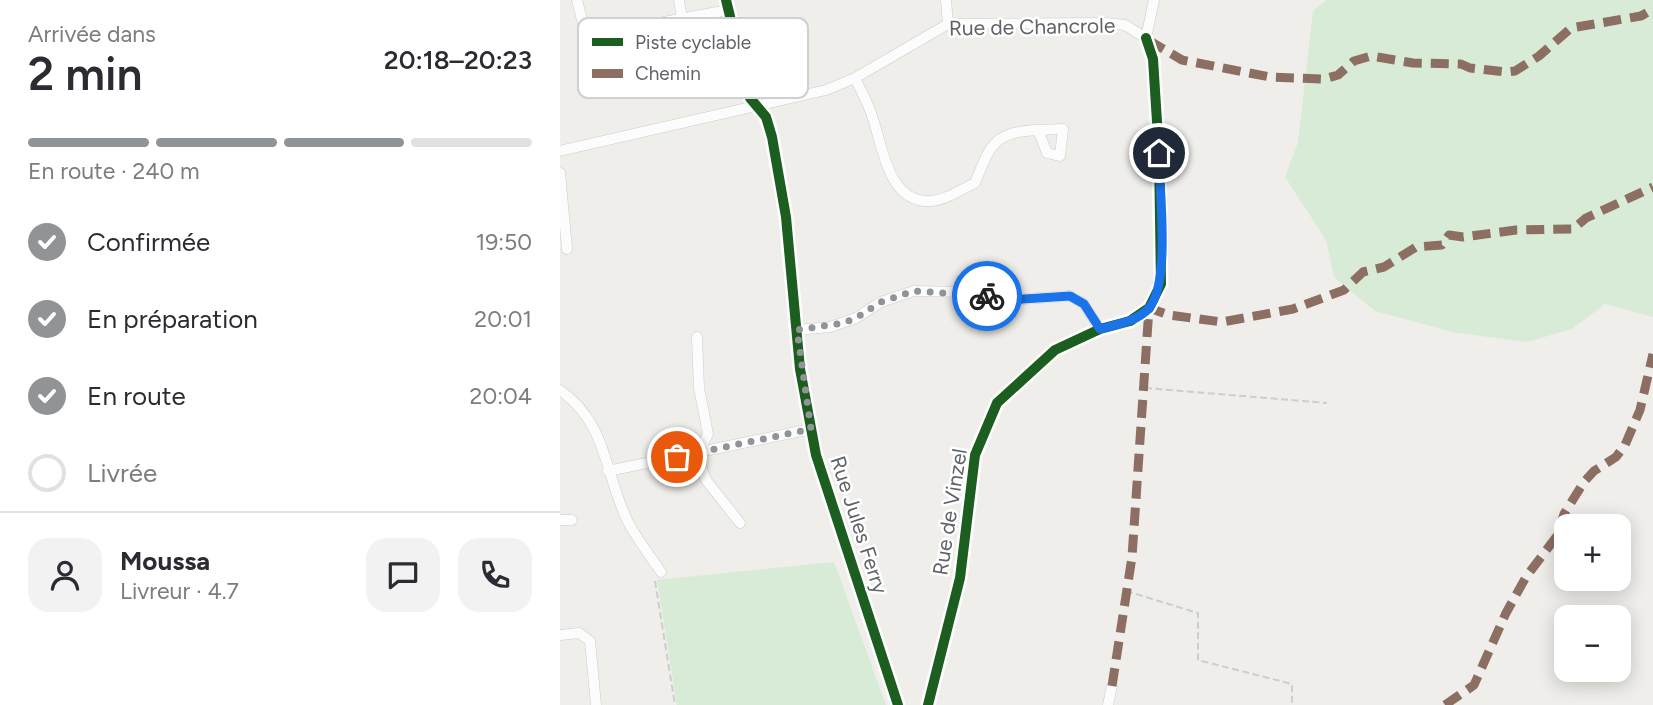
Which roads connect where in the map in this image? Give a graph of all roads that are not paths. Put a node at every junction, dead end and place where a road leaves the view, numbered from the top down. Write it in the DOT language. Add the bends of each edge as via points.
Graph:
graph roads {
  1 [pos="577,0"];
  2 [pos="679,0"];
  3 [pos="946,0"];
  4 [pos="1154,0"];
  5 [pos="727,5"];
  6 [pos="582,18"];
  7 [pos="682,18"];
  8 [pos="685,18"];
  9 [pos="948,24"];
  10 [pos="1146,38"];
  11 [pos="855,78"];
  12 [pos="808,95"];
  13 [pos="750,98"];
  14 [pos="795,98"];
  15 [pos="757,108"];
  16 [pos="1038,130"];
  17 [pos="560,151"];
  18 [pos="560,173"];
  19 [pos="567,248"];
  20 [pos="1100,329"];
  21 [pos="797,330"];
  22 [pos="697,337"];
  23 [pos="560,390"];
  24 [pos="811,429"];
  25 [pos="699,452"];
  26 [pos="608,471"];
  27 [pos="560,520"];
  28 [pos="572,520"];
  29 [pos="740,523"];
  30 [pos="661,572"];
  31 [pos="560,635"];
  32 [pos="1112,685"];
  33 [pos="596,705"];
  34 [pos="898,705"];
  35 [pos="928,705"];
  36 [pos="1108,705"];
  1 -- 6 [label="street"];
  2 -- 7 [label="street"];
  3 -- 9 [label="street"];
  4 -- 10 [label="street"];
  5 -- 8 [label="street"];
  9 -- 10 [label="street, Rue de Chancrole" via="1107,23 1125,25"];
  9 -- 11 [label="street, Rue de Chancrole"];
  10 -- 20 [label="street, Rue de Vinzel" via="1153,59 1159,153 1161,284 1149,308 1130,321"];
  11 -- 12 [label="street, Rue de Chancrole"];
  11 -- 16 [label="street" via="897,184 916,199 944,198 975,183 989,148 1002,135"];
  13 -- 15 [label="street, Rue Jules Ferry"];
  14 -- 15 [label="street, Rue de Chancrole"];
  15 -- 17 [label="street, Rue de Chancrole"];
  15 -- 21 [label="street, Rue Jules Ferry" via="766,117 772,137 786,216"];
  18 -- 19 [label="street"];
  20 -- 21 [label="street" via="1084,304 1070,296 1008,300 963,292 914,291 830,327"];
  20 -- 35 [label="street, Rue de Vinzel" via="1055,350 1024,376 997,403 983,432 969,493 960,578"];
  21 -- 24 [label="street, Rue Jules Ferry"];
  22 -- 25 [label="street" via="699,388 708,435"];
  23 -- 26 [label="street" via="575,401 599,434"];
  24 -- 25 [label="street"];
  24 -- 34 [label="street, Rue Jules Ferry"];
  25 -- 26 [label="street"];
  25 -- 29 [label="street" via="706,480"];
  26 -- 30 [label="street" via="628,522"];
  27 -- 28 [label="street"];
  31 -- 33 [label="street" via="579,633 590,641"];
  32 -- 36 [label="street"];
}
